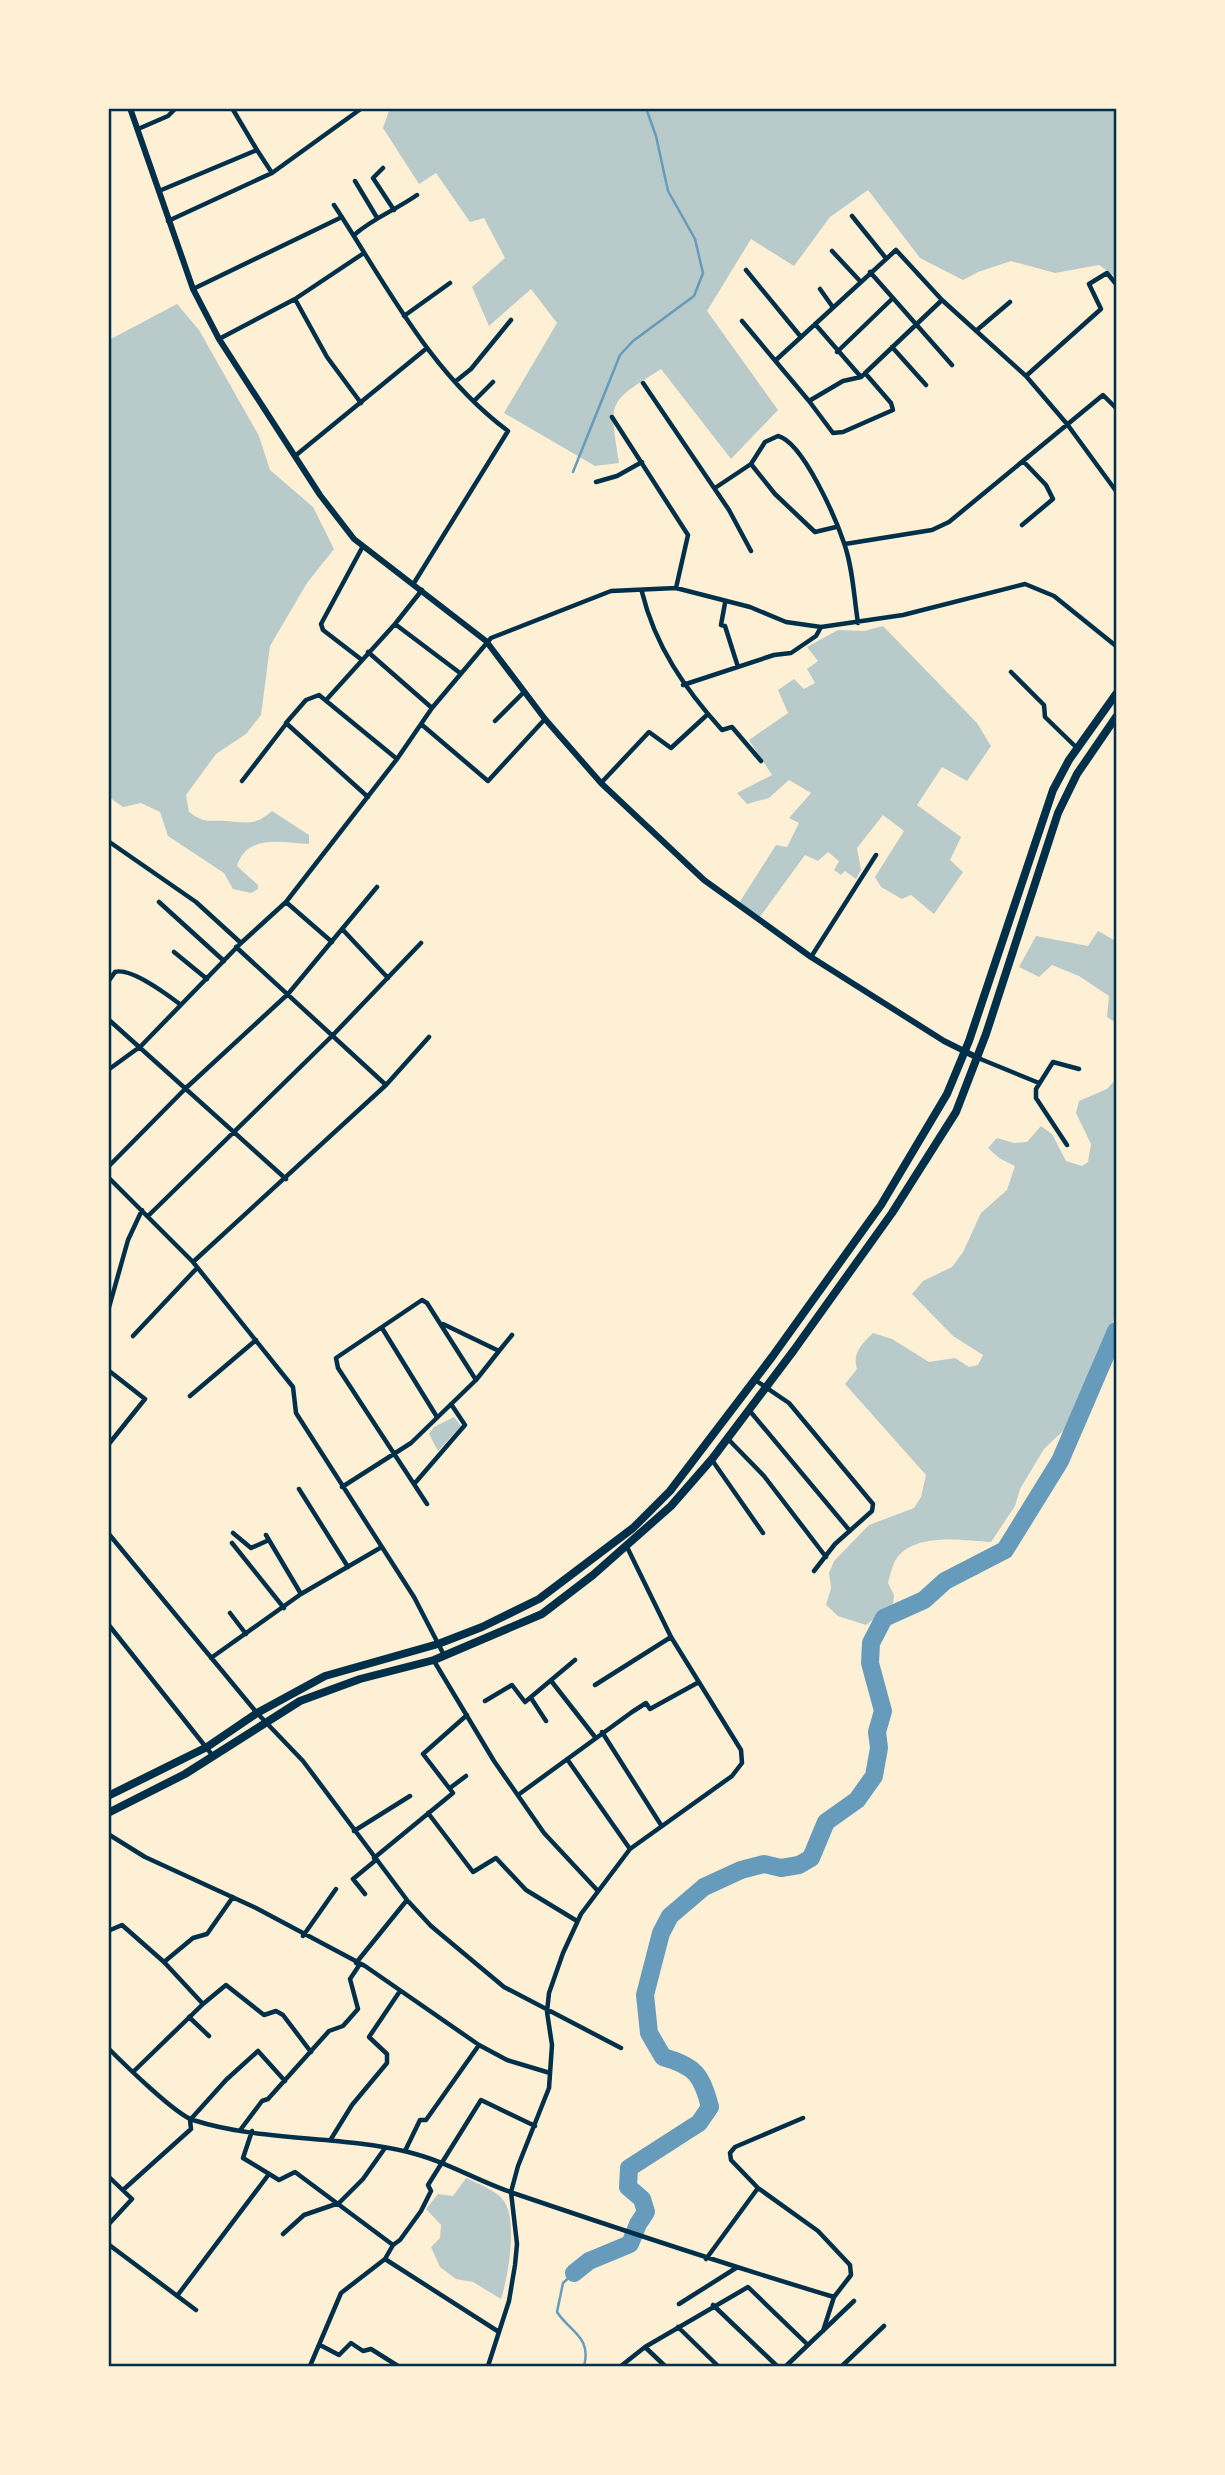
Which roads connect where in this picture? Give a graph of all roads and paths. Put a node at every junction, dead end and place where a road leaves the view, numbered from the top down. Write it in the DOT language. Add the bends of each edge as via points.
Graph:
graph roads {
  1 [pos="130,108"];
  2 [pos="176,108"];
  3 [pos="232,108"];
  4 [pos="362,108"];
  5 [pos="138,129"];
  6 [pos="257,150"];
  7 [pos="383,168"];
  8 [pos="272,173"];
  9 [pos="355,181"];
  10 [pos="158,192"];
  11 [pos="417,195"];
  12 [pos="334,205"];
  13 [pos="394,210"];
  14 [pos="376,216"];
  15 [pos="852,216"];
  16 [pos="342,217"];
  17 [pos="167,221"];
  18 [pos="354,235"];
  19 [pos="832,251"];
  20 [pos="364,253"];
  21 [pos="885,257"];
  22 [pos="746,270"];
  23 [pos="870,272"];
  24 [pos="860,281"];
  25 [pos="450,284"];
  26 [pos="1116,284"];
  27 [pos="193,289"];
  28 [pos="820,289"];
  29 [pos="893,298"];
  30 [pos="295,299"];
  31 [pos="942,300"];
  32 [pos="1010,302"];
  33 [pos="832,306"];
  34 [pos="404,316"];
  35 [pos="511,320"];
  36 [pos="741,321"];
  37 [pos="815,324"];
  38 [pos="916,324"];
  39 [pos="977,330"];
  40 [pos="801,337"];
  41 [pos="219,339"];
  42 [pos="892,347"];
  43 [pos="427,348"];
  44 [pos="837,352"];
  45 [pos="776,360"];
  46 [pos="952,365"];
  47 [pos="863,375"];
  48 [pos="1026,376"];
  49 [pos="456,382"];
  50 [pos="493,382"];
  51 [pos="643,383"];
  52 [pos="926,385"];
  53 [pos="474,401"];
  54 [pos="808,401"];
  55 [pos="361,403"];
  56 [pos="1116,408"];
  57 [pos="612,416"];
  58 [pos="1067,424"];
  59 [pos="295,456"];
  60 [pos="642,462"];
  61 [pos="1024,462"];
  62 [pos="751,464"];
  63 [pos="596,482"];
  64 [pos="715,488"];
  65 [pos="1116,491"];
  66 [pos="1021,525"];
  67 [pos="836,527"];
  68 [pos="845,544"];
  69 [pos="363,545"];
  70 [pos="751,551"];
  71 [pos="414,583"];
  72 [pos="676,588"];
  73 [pos="422,590"];
  74 [pos="642,592"];
  75 [pos="725,603"];
  76 [pos="858,623"];
  77 [pos="395,624"];
  78 [pos="821,627"];
  79 [pos="486,641"];
  80 [pos="1116,646"];
  81 [pos="368,652"];
  82 [pos="362,660"];
  83 [pos="738,667"];
  84 [pos="1011,672"];
  85 [pos="460,673"];
  86 [pos="683,684"];
  87 [pos="524,692"];
  88 [pos="1116,694"];
  89 [pos="327,699"];
  90 [pos="432,708"];
  91 [pos="708,714"];
  92 [pos="1116,717"];
  93 [pos="545,719"];
  94 [pos="495,720"];
  95 [pos="286,723"];
  96 [pos="421,724"];
  97 [pos="1077,748"];
  98 [pos="397,759"];
  99 [pos="761,761"];
  100 [pos="242,781"];
  101 [pos="601,783"];
  102 [pos="368,797"];
  103 [pos="108,841"];
  104 [pos="876,855"];
  105 [pos="377,887"];
  106 [pos="159,902"];
  107 [pos="286,902"];
  108 [pos="343,930"];
  109 [pos="332,942"];
  110 [pos="421,943"];
  111 [pos="239,945"];
  112 [pos="174,952"];
  113 [pos="811,957"];
  114 [pos="224,961"];
  115 [pos="388,978"];
  116 [pos="207,979"];
  117 [pos="108,982"];
  118 [pos="288,994"];
  119 [pos="181,1005"];
  120 [pos="108,1019"];
  121 [pos="332,1036"];
  122 [pos="429,1037"];
  123 [pos="141,1046"];
  124 [pos="965,1051"];
  125 [pos="978,1058"];
  126 [pos="1079,1069"];
  127 [pos="108,1070"];
  128 [pos="1040,1083"];
  129 [pos="386,1085"];
  130 [pos="186,1088"];
  131 [pos="233,1130"];
  132 [pos="1067,1145"];
  133 [pos="108,1167"];
  134 [pos="108,1177"];
  135 [pos="286,1179"];
  136 [pos="142,1210"];
  137 [pos="148,1216"];
  138 [pos="192,1262"];
  139 [pos="197,1268"];
  140 [pos="108,1311"];
  141 [pos="440,1323"];
  142 [pos="382,1328"];
  143 [pos="512,1335"];
  144 [pos="132,1336"];
  145 [pos="256,1340"];
  146 [pos="499,1351"];
  147 [pos="108,1370"];
  148 [pos="476,1380"];
  149 [pos="754,1380"];
  150 [pos="766,1386"];
  151 [pos="190,1396"];
  152 [pos="451,1404"];
  153 [pos="748,1409"];
  154 [pos="437,1416"];
  155 [pos="727,1438"];
  156 [pos="108,1445"];
  157 [pos="395,1454"];
  158 [pos="712,1459"];
  159 [pos="415,1483"];
  160 [pos="342,1487"];
  161 [pos="299,1489"];
  162 [pos="428,1504"];
  163 [pos="850,1531"];
  164 [pos="108,1533"];
  165 [pos="233,1533"];
  166 [pos="763,1533"];
  167 [pos="232,1544"];
  168 [pos="627,1547"];
  169 [pos="380,1548"];
  170 [pos="826,1557"];
  171 [pos="585,1565"];
  172 [pos="348,1567"];
  173 [pos="814,1571"];
  174 [pos="593,1576"];
  175 [pos="301,1594"];
  176 [pos="284,1608"];
  177 [pos="230,1613"];
  178 [pos="108,1623"];
  179 [pos="246,1634"];
  180 [pos="671,1637"];
  181 [pos="438,1644"];
  182 [pos="428,1647"];
  183 [pos="444,1656"];
  184 [pos="211,1658"];
  185 [pos="434,1660"];
  186 [pos="575,1660"];
  187 [pos="552,1682"];
  188 [pos="699,1682"];
  189 [pos="595,1685"];
  190 [pos="531,1698"];
  191 [pos="485,1700"];
  192 [pos="257,1713"];
  193 [pos="467,1715"];
  194 [pos="546,1721"];
  195 [pos="266,1723"];
  196 [pos="602,1732"];
  197 [pos="595,1737"];
  198 [pos="207,1747"];
  199 [pos="214,1757"];
  200 [pos="567,1759"];
  201 [pos="466,1776"];
  202 [pos="450,1788"];
  203 [pos="518,1795"];
  204 [pos="108,1796"];
  205 [pos="410,1796"];
  206 [pos="110,1809"];
  207 [pos="428,1813"];
  208 [pos="662,1825"];
  209 [pos="354,1831"];
  210 [pos="108,1834"];
  211 [pos="631,1849"];
  212 [pos="375,1859"];
  213 [pos="336,1889"];
  214 [pos="598,1891"];
  215 [pos="365,1894"];
  216 [pos="233,1897"];
  217 [pos="407,1900"];
  218 [pos="578,1920"];
  219 [pos="108,1931"];
  220 [pos="303,1936"];
  221 [pos="163,1962"];
  222 [pos="358,1964"];
  223 [pos="400,1991"];
  224 [pos="203,2004"];
  225 [pos="547,2012"];
  226 [pos="190,2017"];
  227 [pos="209,2036"];
  228 [pos="479,2045"];
  229 [pos="108,2048"];
  230 [pos="621,2048"];
  231 [pos="311,2052"];
  232 [pos="133,2072"];
  233 [pos="550,2073"];
  234 [pos="285,2081"];
  235 [pos="803,2118"];
  236 [pos="190,2120"];
  237 [pos="535,2126"];
  238 [pos="242,2129"];
  239 [pos="251,2131"];
  240 [pos="331,2139"];
  241 [pos="385,2148"];
  242 [pos="405,2151"];
  243 [pos="441,2161"];
  244 [pos="269,2174"];
  245 [pos="108,2176"];
  246 [pos="758,2188"];
  247 [pos="123,2190"];
  248 [pos="511,2193"];
  249 [pos="339,2203"];
  250 [pos="108,2225"];
  251 [pos="283,2234"];
  252 [pos="108,2244"];
  253 [pos="393,2245"];
  254 [pos="385,2259"];
  255 [pos="706,2259"];
  256 [pos="737,2268"];
  257 [pos="177,2296"];
  258 [pos="834,2298"];
  259 [pos="854,2301"];
  260 [pos="679,2304"];
  261 [pos="713,2305"];
  262 [pos="196,2311"];
  263 [pos="884,2326"];
  264 [pos="678,2327"];
  265 [pos="823,2331"];
  266 [pos="499,2332"];
  267 [pos="320,2345"];
  268 [pos="808,2345"];
  269 [pos="645,2347"];
  270 [pos="310,2367"];
  271 [pos="398,2367"];
  272 [pos="488,2367"];
  273 [pos="621,2367"];
  274 [pos="665,2367"];
  275 [pos="718,2367"];
  276 [pos="777,2367"];
  277 [pos="786,2367"];
  278 [pos="842,2367"];
  1 -- 5 [label="street"];
  2 -- 5 [label="street"];
  3 -- 6 [label="street"];
  4 -- 8 [label="street"];
  5 -- 10 [label="street"];
  6 -- 8 [label="street"];
  6 -- 10 [label="street"];
  7 -- 13 [label="street" via="373,177"];
  8 -- 17 [label="street"];
  9 -- 14 [label="street"];
  10 -- 17 [label="street"];
  11 -- 13 [label="street"];
  12 -- 16 [label="street"];
  13 -- 14 [label="street"];
  14 -- 18 [label="street"];
  15 -- 21 [label="street"];
  16 -- 18 [label="street"];
  16 -- 27 [label="street"];
  17 -- 27 [label="street"];
  18 -- 20 [label="street"];
  19 -- 24 [label="street"];
  20 -- 30 [label="street"];
  20 -- 34 [label="street"];
  21 -- 23 [label="street"];
  21 -- 31 [label="street" via="896,250 905,256"];
  22 -- 40 [label="street"];
  23 -- 24 [label="street"];
  23 -- 29 [label="street"];
  24 -- 33 [label="street"];
  25 -- 34 [label="street"];
  26 -- 48 [label="street" via="1107,273 1092,280 1089,284 1101,309"];
  27 -- 41 [label="street"];
  28 -- 33 [label="street"];
  29 -- 38 [label="street"];
  29 -- 44 [label="street"];
  30 -- 41 [label="street"];
  30 -- 55 [label="street" via="327,357"];
  31 -- 38 [label="street"];
  31 -- 39 [label="street"];
  32 -- 39 [label="street"];
  33 -- 37 [label="street"];
  34 -- 43 [label="street"];
  35 -- 49 [label="street"];
  36 -- 45 [label="street"];
  37 -- 40 [label="street"];
  37 -- 44 [label="street"];
  38 -- 42 [label="street"];
  38 -- 46 [label="street"];
  39 -- 48 [label="street"];
  40 -- 45 [label="street"];
  41 -- 59 [label="street"];
  42 -- 47 [label="street"];
  42 -- 52 [label="street"];
  43 -- 49 [label="street"];
  43 -- 55 [label="street"];
  44 -- 47 [label="street"];
  45 -- 54 [label="street"];
  47 -- 54 [label="street"];
  47 -- 54 [label="street" via="893,407 889,414 838,434 825,425"];
  48 -- 58 [label="street"];
  49 -- 53 [label="street"];
  50 -- 53 [label="street"];
  51 -- 64 [label="street"];
  53 -- 71 [label="street" via="508,431"];
  55 -- 59 [label="street"];
  56 -- 58 [label="street" via="1103,395"];
  57 -- 60 [label="street"];
  58 -- 61 [label="street"];
  58 -- 65 [label="street"];
  59 -- 69 [label="street" via="320,495"];
  60 -- 63 [label="street"];
  60 -- 72 [label="street" via="688,535"];
  61 -- 66 [label="street" via="1053,499"];
  61 -- 68 [label="street" via="939,528"];
  62 -- 64 [label="street"];
  62 -- 67 [label="street" via="815,532"];
  62 -- 67 [label="street" via="765,442 778,436 787,440 814,477"];
  64 -- 70 [label="street"];
  67 -- 68 [label="street"];
  68 -- 76 [label="street"];
  69 -- 71 [label="street"];
  69 -- 82 [label="street" via="321,624"];
  71 -- 73 [label="street"];
  72 -- 74 [label="street"];
  72 -- 75 [label="street"];
  73 -- 77 [label="street"];
  73 -- 79 [label="street"];
  74 -- 79 [label="street" via="611,591"];
  74 -- 86 [label="street"];
  75 -- 78 [label="street" via="750,607 786,622"];
  75 -- 83 [label="street" via="721,625"];
  76 -- 78 [label="street"];
  76 -- 80 [label="street" via="1025,583 1054,596"];
  77 -- 81 [label="street"];
  77 -- 85 [label="street"];
  78 -- 83 [label="street" via="817,636 791,653"];
  79 -- 85 [label="street"];
  79 -- 87 [label="street"];
  81 -- 82 [label="street"];
  81 -- 90 [label="street"];
  82 -- 89 [label="street"];
  83 -- 86 [label="street"];
  84 -- 97 [label="street" via="1044,705 1045,717"];
  85 -- 90 [label="street"];
  86 -- 91 [label="street"];
  87 -- 93 [label="street"];
  87 -- 94 [label="street"];
  88 -- 97 [label="main road"];
  89 -- 95 [label="street" via="313,696"];
  89 -- 98 [label="street"];
  90 -- 96 [label="street"];
  91 -- 99 [label="street" via="723,730 732,727"];
  91 -- 101 [label="street" via="671,748 649,732"];
  92 -- 125 [label="main road" via="1077,774 1058,813"];
  93 -- 96 [label="street" via="488,781"];
  93 -- 101 [label="street"];
  95 -- 100 [label="street"];
  95 -- 102 [label="street"];
  96 -- 98 [label="street"];
  97 -- 124 [label="main road" via="1040,824"];
  98 -- 102 [label="street"];
  101 -- 113 [label="street" via="704,880"];
  102 -- 107 [label="street"];
  103 -- 111 [label="street" via="195,902"];
  104 -- 113 [label="street"];
  105 -- 108 [label="street"];
  106 -- 114 [label="street"];
  107 -- 109 [label="street"];
  107 -- 111 [label="street"];
  108 -- 109 [label="street"];
  108 -- 115 [label="street"];
  109 -- 118 [label="street"];
  110 -- 115 [label="street"];
  111 -- 114 [label="street"];
  111 -- 118 [label="street"];
  112 -- 116 [label="street"];
  113 -- 124 [label="street"];
  114 -- 116 [label="street"];
  115 -- 121 [label="street"];
  116 -- 119 [label="street"];
  117 -- 119 [label="street" via="114,972 126,972"];
  118 -- 121 [label="street"];
  118 -- 130 [label="street"];
  119 -- 123 [label="street"];
  120 -- 123 [label="street"];
  121 -- 129 [label="street"];
  121 -- 131 [label="street"];
  122 -- 129 [label="street"];
  123 -- 127 [label="street"];
  123 -- 130 [label="street"];
  124 -- 125 [label="street"];
  124 -- 149 [label="main road" via="947,1094 881,1205"];
  125 -- 128 [label="street"];
  125 -- 150 [label="main road" via="956,1112 892,1213"];
  126 -- 128 [label="street" via="1053,1062"];
  128 -- 132 [label="street" via="1036,1098"];
  129 -- 135 [label="street"];
  130 -- 131 [label="street"];
  130 -- 133 [label="street"];
  131 -- 135 [label="street"];
  131 -- 137 [label="street"];
  134 -- 136 [label="street"];
  135 -- 138 [label="street"];
  136 -- 137 [label="street"];
  136 -- 140 [label="street" via="128,1240"];
  137 -- 138 [label="street"];
  138 -- 139 [label="street"];
  139 -- 144 [label="street"];
  139 -- 145 [label="street"];
  141 -- 142 [label="street" via="422,1300"];
  141 -- 146 [label="street"];
  141 -- 148 [label="street"];
  142 -- 154 [label="street"];
  142 -- 157 [label="street" via="339,1353 335,1362"];
  143 -- 146 [label="street"];
  145 -- 151 [label="street"];
  145 -- 160 [label="street" via="293,1387 296,1413"];
  146 -- 148 [label="street"];
  147 -- 156 [label="street" via="145,1399"];
  148 -- 152 [label="street"];
  149 -- 150 [label="street"];
  149 -- 171 [label="main road" via="670,1491 633,1528"];
  150 -- 153 [label="main road"];
  150 -- 163 [label="street" via="789,1403 873,1504 872,1511"];
  152 -- 154 [label="street"];
  152 -- 159 [label="street" via="466,1425"];
  153 -- 155 [label="main road"];
  153 -- 163 [label="street"];
  154 -- 157 [label="street"];
  155 -- 158 [label="main road"];
  155 -- 170 [label="street" via="764,1476"];
  157 -- 159 [label="street"];
  157 -- 160 [label="street"];
  158 -- 166 [label="street"];
  158 -- 168 [label="main road"];
  159 -- 162 [label="street"];
  160 -- 169 [label="street"];
  161 -- 172 [label="street"];
  163 -- 170 [label="street"];
  164 -- 184 [label="street"];
  165 -- 175 [label="street" via="251,1548 267,1538"];
  167 -- 176 [label="street"];
  168 -- 174 [label="main road"];
  168 -- 180 [label="street"];
  169 -- 172 [label="street"];
  169 -- 181 [label="street" via="414,1597"];
  170 -- 173 [label="street"];
  171 -- 174 [label="main road"];
  171 -- 181 [label="main road" via="539,1599"];
  172 -- 175 [label="street"];
  174 -- 183 [label="main road" via="542,1614"];
  175 -- 176 [label="street"];
  176 -- 179 [label="street"];
  177 -- 179 [label="street"];
  178 -- 198 [label="street"];
  179 -- 184 [label="street"];
  180 -- 188 [label="street"];
  180 -- 189 [label="street"];
  181 -- 182 [label="main road"];
  181 -- 183 [label="street"];
  182 -- 185 [label="main road"];
  182 -- 192 [label="main road" via="325,1676"];
  183 -- 185 [label="main road"];
  184 -- 192 [label="street"];
  185 -- 193 [label="street"];
  185 -- 195 [label="main road" via="327,1690"];
  186 -- 187 [label="street"];
  187 -- 190 [label="street"];
  187 -- 197 [label="street"];
  188 -- 196 [label="street" via="650,1709 646,1703"];
  188 -- 208 [label="street" via="741,1750 742,1763 732,1776"];
  190 -- 191 [label="street" via="524,1701 512,1685"];
  190 -- 194 [label="street"];
  192 -- 195 [label="street"];
  192 -- 198 [label="main road"];
  193 -- 202 [label="street" via="423,1754"];
  193 -- 203 [label="street"];
  195 -- 199 [label="main road"];
  195 -- 209 [label="street" via="303,1761"];
  196 -- 197 [label="street"];
  196 -- 208 [label="street"];
  197 -- 200 [label="street"];
  198 -- 199 [label="street"];
  198 -- 204 [label="main road"];
  199 -- 206 [label="main road"];
  200 -- 203 [label="street"];
  200 -- 211 [label="street"];
  201 -- 202 [label="street"];
  202 -- 207 [label="street" via="453,1793"];
  203 -- 214 [label="street" via="557,1849"];
  205 -- 209 [label="street"];
  207 -- 212 [label="street"];
  207 -- 218 [label="street" via="473,1871 496,1857 526,1890"];
  208 -- 211 [label="street"];
  209 -- 212 [label="street"];
  210 -- 216 [label="street" via="145,1857"];
  211 -- 214 [label="street"];
  212 -- 215 [label="street" via="353,1879"];
  212 -- 217 [label="street"];
  213 -- 220 [label="street"];
  214 -- 218 [label="street"];
  216 -- 220 [label="street"];
  216 -- 221 [label="street" via="207,1934 193,1938"];
  217 -- 222 [label="street"];
  217 -- 225 [label="street" via="478,1968"];
  218 -- 225 [label="street" via="556,1971"];
  219 -- 221 [label="street" via="122,1925"];
  220 -- 222 [label="street"];
  221 -- 224 [label="street"];
  222 -- 223 [label="street"];
  222 -- 231 [label="street" via="350,1979 358,2009"];
  223 -- 228 [label="street"];
  223 -- 240 [label="street" via="369,2037 383,2049 387,2063"];
  224 -- 226 [label="street"];
  224 -- 231 [label="street" via="226,1984 264,2015 276,2011 283,2015"];
  225 -- 230 [label="street"];
  225 -- 233 [label="street"];
  226 -- 227 [label="street"];
  226 -- 232 [label="street"];
  228 -- 233 [label="street" via="507,2060"];
  228 -- 242 [label="street" via="426,2120 420,2120"];
  229 -- 232 [label="street"];
  231 -- 234 [label="street"];
  232 -- 236 [label="street"];
  233 -- 237 [label="street"];
  234 -- 236 [label="street" via="258,2051"];
  234 -- 238 [label="street" via="262,2101"];
  235 -- 246 [label="street" via="730,2153 731,2160"];
  236 -- 238 [label="street"];
  236 -- 247 [label="street" via="191,2129"];
  237 -- 243 [label="street" via="481,2100"];
  237 -- 248 [label="street"];
  238 -- 239 [label="street"];
  239 -- 240 [label="street"];
  239 -- 244 [label="street" via="243,2158"];
  240 -- 241 [label="street"];
  241 -- 242 [label="street"];
  241 -- 249 [label="street"];
  242 -- 243 [label="street"];
  243 -- 248 [label="street"];
  243 -- 253 [label="street" via="421,2211"];
  244 -- 249 [label="street" via="281,2180 295,2172"];
  244 -- 257 [label="street"];
  245 -- 247 [label="street"];
  246 -- 255 [label="street"];
  246 -- 258 [label="street" via="818,2231 850,2264 851,2275"];
  247 -- 250 [label="street" via="131,2202"];
  248 -- 255 [label="street"];
  248 -- 266 [label="street" via="517,2244 509,2301"];
  249 -- 251 [label="street" via="309,2212"];
  249 -- 253 [label="street"];
  252 -- 257 [label="street"];
  253 -- 254 [label="street"];
  254 -- 266 [label="street"];
  254 -- 267 [label="street" via="341,2293"];
  255 -- 256 [label="street"];
  256 -- 258 [label="street"];
  256 -- 260 [label="street"];
  257 -- 262 [label="street"];
  258 -- 265 [label="street"];
  259 -- 265 [label="street"];
  261 -- 264 [label="street"];
  261 -- 268 [label="street" via="743,2288 752,2288"];
  261 -- 276 [label="street"];
  263 -- 278 [label="street"];
  264 -- 269 [label="street"];
  264 -- 275 [label="street"];
  265 -- 268 [label="street"];
  266 -- 272 [label="street"];
  267 -- 270 [label="street"];
  267 -- 271 [label="street" via="339,2356 351,2343 363,2351 371,2349"];
  268 -- 277 [label="street"];
  269 -- 273 [label="street"];
  269 -- 274 [label="street"];
}
